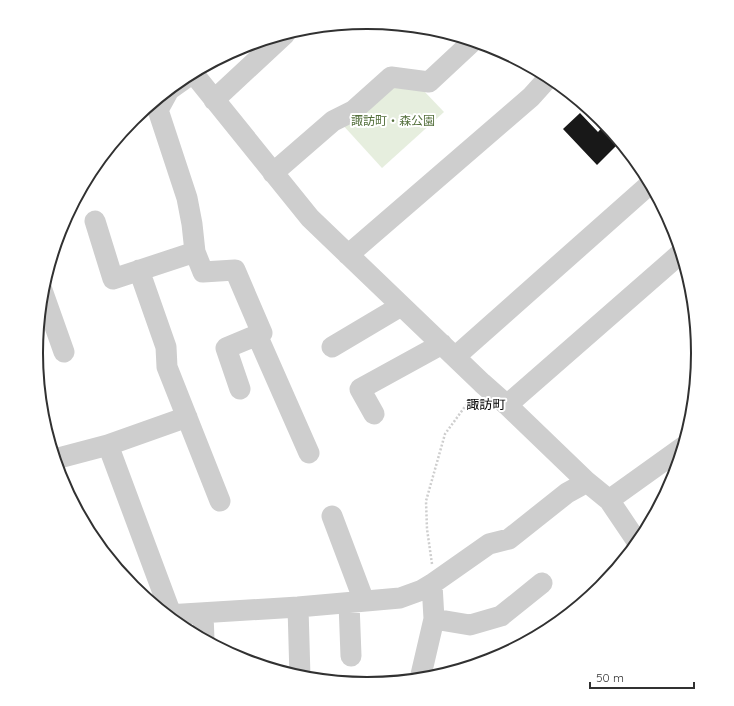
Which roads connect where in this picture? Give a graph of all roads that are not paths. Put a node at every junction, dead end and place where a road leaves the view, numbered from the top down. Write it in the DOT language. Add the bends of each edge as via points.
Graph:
graph roads {
  1 [pos="276,42"];
  2 [pos="469,45"];
  3 [pos="197,78"];
  4 [pos="544,82"];
  5 [pos="214,100"];
  6 [pos="163,102"];
  7 [pos="273,173"];
  8 [pos="646,188"];
  9 [pos="95,221"];
  10 [pos="195,252"];
  11 [pos="348,255"];
  12 [pos="676,257"];
  13 [pos="139,270"];
  14 [pos="47,304"];
  15 [pos="401,306"];
  16 [pos="257,334"];
  17 [pos="332,347"];
  18 [pos="448,350"];
  19 [pos="64,352"];
  20 [pos="240,389"];
  21 [pos="507,405"];
  22 [pos="374,414"];
  23 [pos="187,417"];
  24 [pos="108,445"];
  25 [pos="675,452"];
  26 [pos="309,453"];
  27 [pos="60,458"];
  28 [pos="587,482"];
  29 [pos="609,500"];
  30 [pos="220,501"];
  31 [pos="332,516"];
  32 [pos="634,536"];
  33 [pos="542,583"];
  34 [pos="432,584"];
  35 [pos="356,602"];
  36 [pos="167,607"];
  37 [pos="298,607"];
  38 [pos="176,614"];
  39 [pos="203,614"];
  40 [pos="434,619"];
  41 [pos="204,633"];
  42 [pos="351,656"];
  43 [pos="300,670"];
  44 [pos="422,672"];
  1 -- 5 [label="street"];
  2 -- 7 [label="street" via="429,82 391,77 353,111 333,121"];
  3 -- 5 [label="street"];
  4 -- 11 [label="street" via="531,97"];
  5 -- 7 [label="street"];
  6 -- 10 [label="street" via="158,110 187,198"];
  7 -- 11 [label="street" via="310,218"];
  8 -- 18 [label="street"];
  9 -- 13 [label="street" via="113,279"];
  10 -- 13 [label="street"];
  10 -- 16 [label="street" via="203,272 235,270 262,333"];
  11 -- 15 [label="street"];
  12 -- 21 [label="street"];
  13 -- 23 [label="street" via="166,347 167,367"];
  14 -- 19 [label="street"];
  15 -- 17 [label="street"];
  15 -- 18 [label="street"];
  16 -- 20 [label="street" via="226,348"];
  16 -- 26 [label="street"];
  18 -- 21 [label="street"];
  18 -- 22 [label="street" via="360,389"];
  21 -- 28 [label="street"];
  23 -- 24 [label="street"];
  23 -- 30 [label="street"];
  24 -- 27 [label="street"];
  24 -- 36 [label="street"];
  25 -- 29 [label="street"];
  28 -- 29 [label="street"];
  28 -- 34 [label="street" via="567,493 509,539 489,544"];
  29 -- 32 [label="street"];
  31 -- 35 [label="street"];
  33 -- 40 [label="street" via="500,616 470,625"];
  34 -- 35 [label="street" via="400,598"];
  34 -- 40 [label="street"];
  35 -- 37 [label="street"];
  35 -- 42 [label="street"];
  37 -- 39 [label="street"];
  37 -- 43 [label="street"];
  38 -- 39 [label="street"];
  39 -- 41 [label="street"];
  40 -- 44 [label="street"];
}
